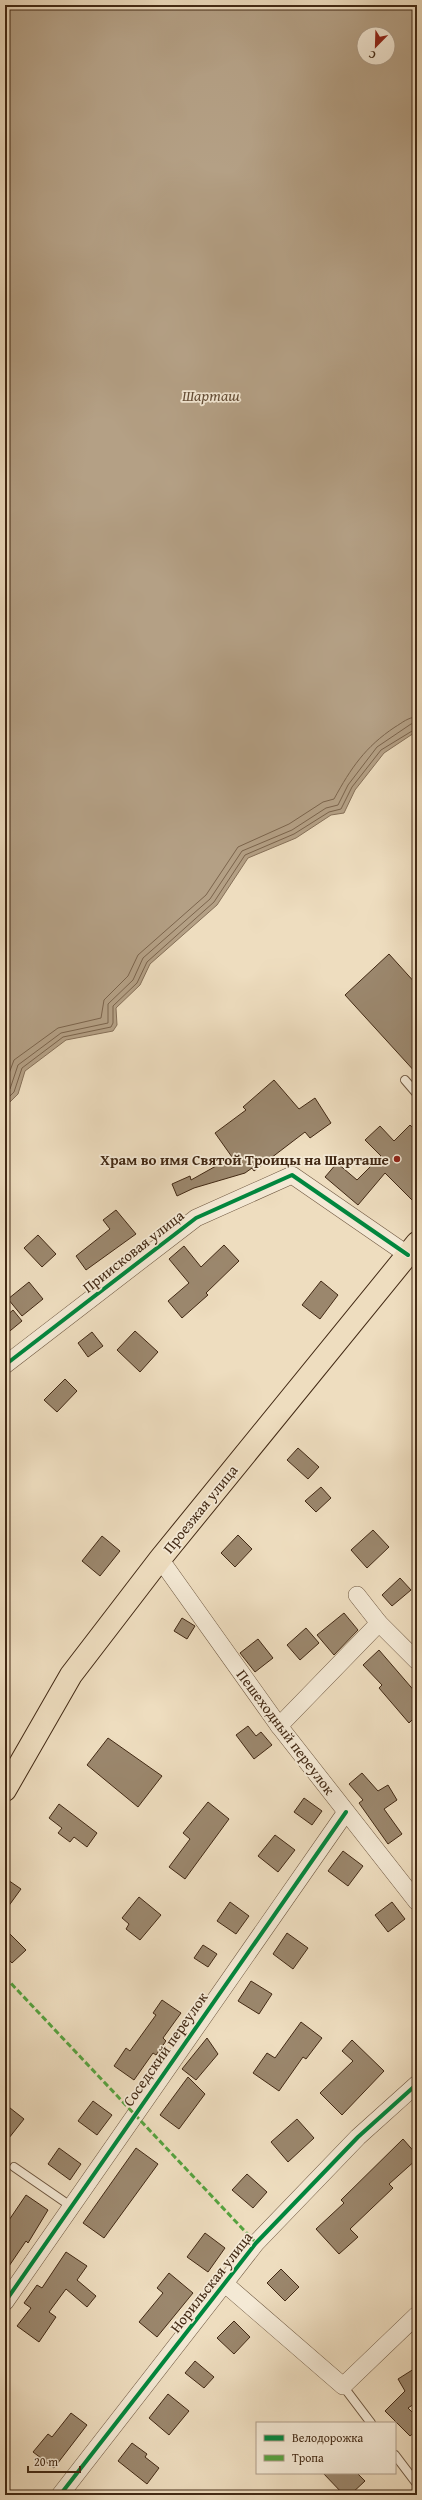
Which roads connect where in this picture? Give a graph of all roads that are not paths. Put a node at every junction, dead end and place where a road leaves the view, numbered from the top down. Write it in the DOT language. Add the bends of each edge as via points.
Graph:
graph roads {
  1 [pos="405,1080"];
  2 [pos="417,1094"];
  3 [pos="412,1249"];
  4 [pos="5,1365"];
  5 [pos="160,1559"];
  6 [pos="357,1596"];
  7 [pos="379,1623"];
  8 [pos="417,1661"];
  9 [pos="279,1726"];
  10 [pos="5,1790"];
  11 [pos="346,1812"];
  12 [pos="417,1902"];
  13 [pos="417,2084"];
  14 [pos="14,2167"];
  15 [pos="72,2207"];
  16 [pos="224,2284"];
  17 [pos="5,2301"];
  18 [pos="417,2315"];
  19 [pos="342,2386"];
  20 [pos="370,2422"];
  21 [pos="396,2456"];
  22 [pos="417,2484"];
  23 [pos="60,2495"];
  1 -- 2 [label="lane"];
  3 -- 4 [label="street, Приисковая улица" via="292,1175 196,1218"];
  3 -- 5 [label="main road, Проезжая улица"];
  5 -- 9 [label="street, Пешеходный переулок"];
  5 -- 10 [label="main road, Проезжая улица" via="71,1675"];
  6 -- 7 [label="street"];
  7 -- 8 [label="street"];
  7 -- 9 [label="street"];
  9 -- 11 [label="street, Пешеходный переулок"];
  11 -- 12 [label="street, Пешеходный переулок"];
  11 -- 15 [label="street, Соседский переулок"];
  13 -- 16 [label="street, Норильская улица" via="358,2137 256,2243"];
  14 -- 15 [label="lane"];
  15 -- 17 [label="street, Соседский переулок"];
  16 -- 19 [label="street"];
  16 -- 23 [label="street, Норильская улица"];
  18 -- 19 [label="street"];
  19 -- 20 [label="lane"];
  21 -- 22 [label="lane"];
}
